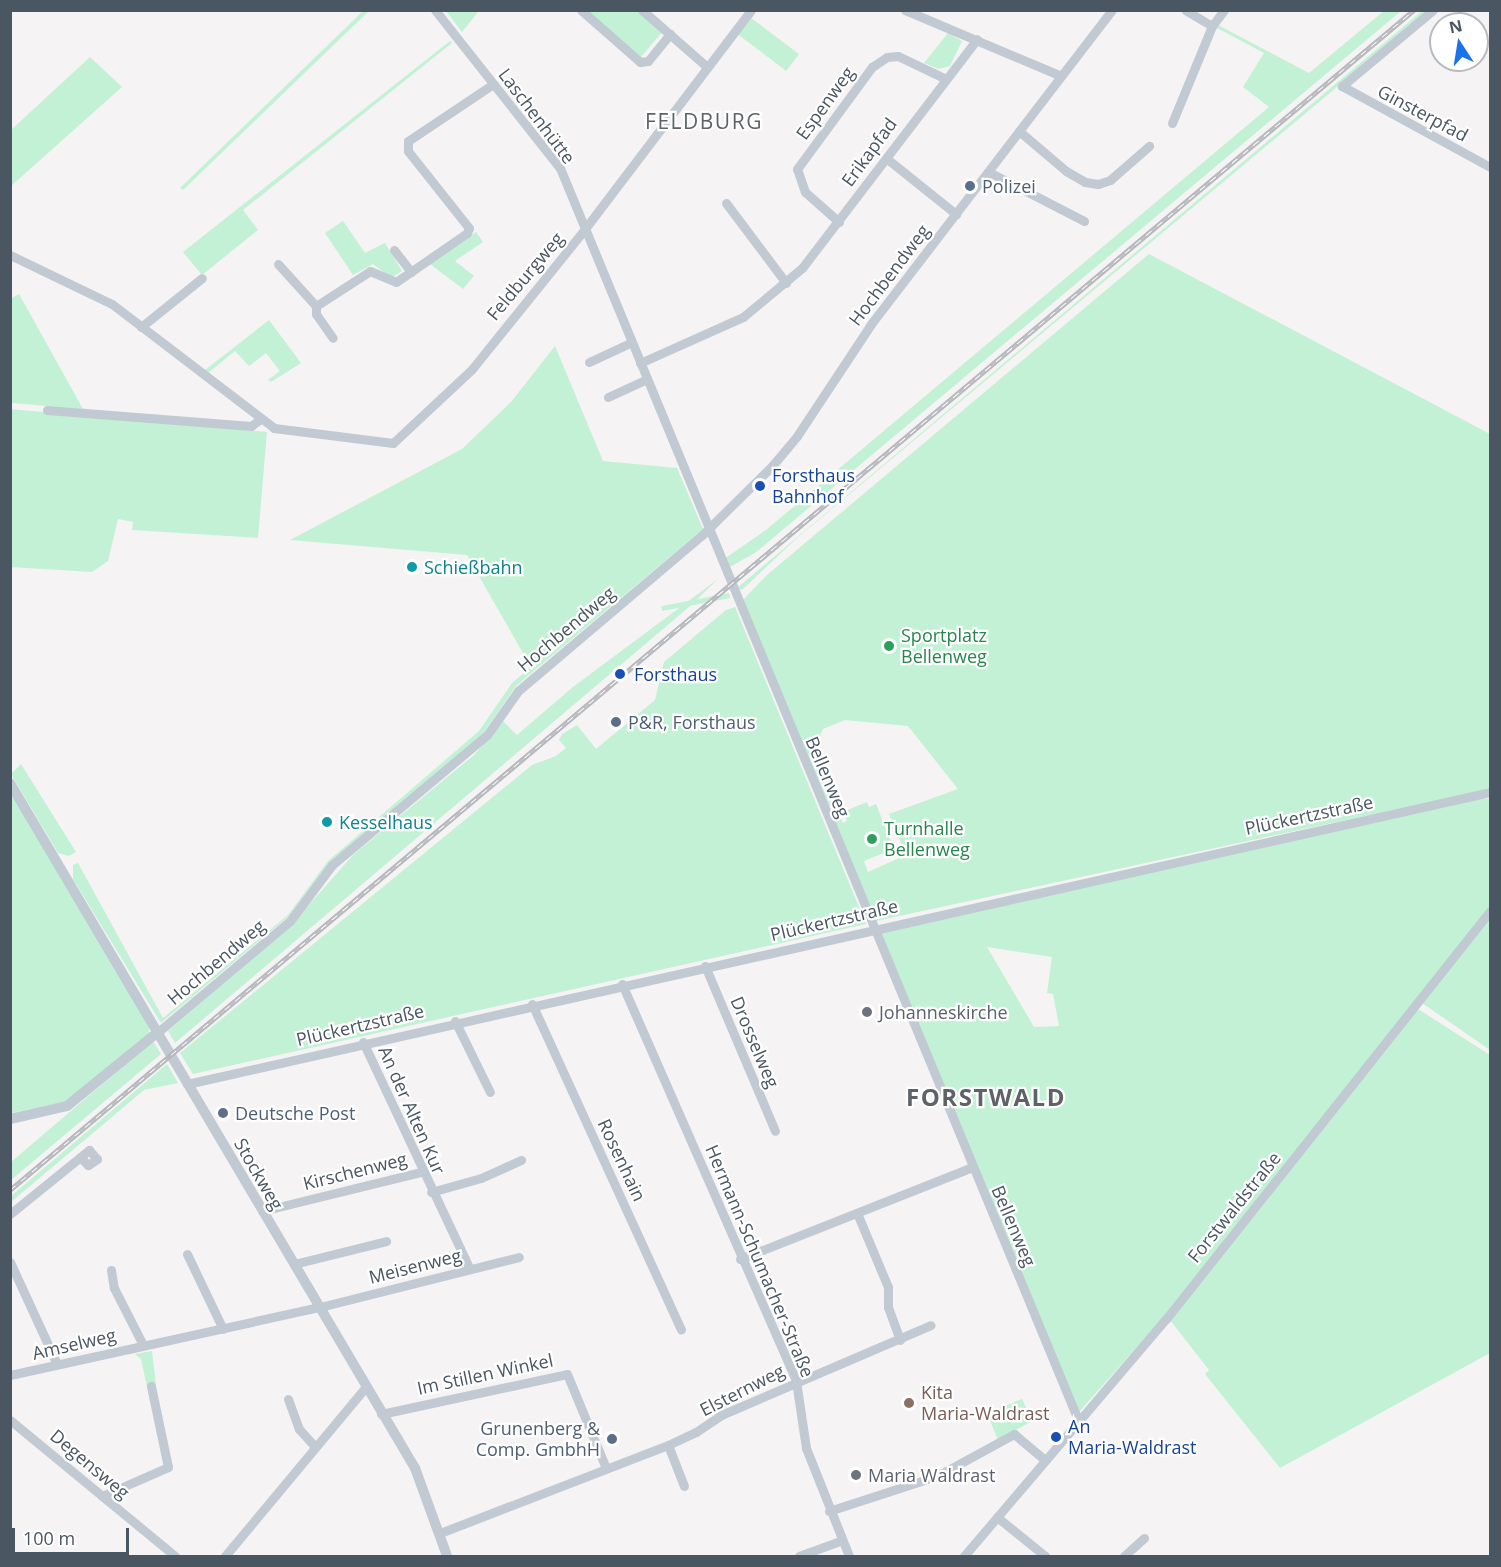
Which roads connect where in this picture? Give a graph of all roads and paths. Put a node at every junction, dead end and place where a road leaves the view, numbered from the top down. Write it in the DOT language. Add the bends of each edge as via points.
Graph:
graph roads {
  1 [pos="435,10"];
  2 [pos="581,10"];
  3 [pos="642,10"];
  4 [pos="751,10"];
  5 [pos="905,10"];
  6 [pos="1112,10"];
  7 [pos="1185,10"];
  8 [pos="1224,10"];
  9 [pos="1433,10"];
  10 [pos="1212,26"];
  11 [pos="670,34"];
  12 [pos="977,39"];
  13 [pos="708,67"];
  14 [pos="1061,76"];
  15 [pos="946,79"];
  16 [pos="493,84"];
  17 [pos="1172,123"];
  18 [pos="1018,131"];
  19 [pos="1149,146"];
  20 [pos="886,158"];
  21 [pos="1491,167"];
  22 [pos="988,172"];
  23 [pos="726,203"];
  24 [pos="956,214"];
  25 [pos="1083,221"];
  26 [pos="839,222"];
  27 [pos="585,230"];
  28 [pos="394,250"];
  29 [pos="10,255"];
  30 [pos="278,264"];
  31 [pos="411,272"];
  32 [pos="202,278"];
  33 [pos="786,283"];
  34 [pos="608,285"];
  35 [pos="316,306"];
  36 [pos="141,327"];
  37 [pos="333,338"];
  38 [pos="632,342"];
  39 [pos="589,362"];
  40 [pos="640,363"];
  41 [pos="647,379"];
  42 [pos="608,397"];
  43 [pos="47,410"];
  44 [pos="259,420"];
  45 [pos="708,529"];
  46 [pos="10,783"];
  47 [pos="1491,792"];
  48 [pos="1491,911"];
  49 [pos="874,928"];
  50 [pos="705,966"];
  51 [pos="622,984"];
  52 [pos="532,1004"];
  53 [pos="455,1021"];
  54 [pos="158,1032"];
  55 [pos="363,1042"];
  56 [pos="187,1083"];
  57 [pos="490,1092"];
  58 [pos="10,1119"];
  59 [pos="775,1131"];
  60 [pos="80,1157"];
  61 [pos="521,1160"];
  62 [pos="972,1167"];
  63 [pos="421,1172"];
  64 [pos="431,1192"];
  65 [pos="262,1211"];
  66 [pos="857,1212"];
  67 [pos="10,1214"];
  68 [pos="387,1241"];
  69 [pos="187,1254"];
  70 [pos="519,1257"];
  71 [pos="740,1259"];
  72 [pos="10,1262"];
  73 [pos="294,1264"];
  74 [pos="470,1269"];
  75 [pos="111,1270"];
  76 [pos="320,1307"];
  77 [pos="931,1325"];
  78 [pos="223,1329"];
  79 [pos="681,1329"];
  80 [pos="900,1340"];
  81 [pos="142,1345"];
  82 [pos="57,1364"];
  83 [pos="11,1373"];
  84 [pos="796,1381"];
  85 [pos="151,1386"];
  86 [pos="366,1387"];
  87 [pos="288,1399"];
  88 [pos="381,1414"];
  89 [pos="10,1420"];
  90 [pos="1078,1420"];
  91 [pos="668,1445"];
  92 [pos="315,1447"];
  93 [pos="1045,1460"];
  94 [pos="606,1468"];
  95 [pos="684,1486"];
  96 [pos="102,1496"];
  97 [pos="829,1510"];
  98 [pos="997,1517"];
  99 [pos="440,1533"];
  100 [pos="1144,1538"];
  101 [pos="840,1541"];
  102 [pos="175,1557"];
  103 [pos="225,1557"];
  104 [pos="447,1557"];
  105 [pos="799,1557"];
  106 [pos="849,1557"];
  107 [pos="964,1557"];
  108 [pos="1045,1557"];
  109 [pos="1124,1557"];
  1 -- 16 [label="street, Laschenhütte"];
  2 -- 11 [label="street" via="640,62 648,61"];
  3 -- 11 [label="street"];
  4 -- 13 [label="street, Feldburgweg"];
  5 -- 12 [label="street"];
  6 -- 14 [label="street, Hochbendweg"];
  7 -- 10 [label="street"];
  8 -- 10 [label="street"];
  9 -- 21 [label="street, Ginsterpfad" via="1342,86"];
  10 -- 17 [label="street"];
  11 -- 13 [label="street"];
  12 -- 14 [label="street"];
  12 -- 15 [label="street, Erikapfad"];
  13 -- 27 [label="street, Feldburgweg"];
  14 -- 18 [label="street, Hochbendweg"];
  15 -- 20 [label="street, Erikapfad"];
  15 -- 26 [label="street, Espenweg" via="898,56 887,57 872,67 797,170 806,192"];
  16 -- 27 [label="street, Laschenhütte" via="560,168"];
  16 -- 31 [label="street" via="408,141 408,151 469,228"];
  18 -- 19 [label="street" via="1066,171 1085,182 1098,184 1110,180"];
  18 -- 22 [label="street, Hochbendweg"];
  20 -- 24 [label="street"];
  20 -- 26 [label="street, Erikapfad"];
  22 -- 24 [label="street, Hochbendweg"];
  22 -- 25 [label="street"];
  23 -- 33 [label="street"];
  24 -- 45 [label="street, Hochbendweg" via="871,324 797,436"];
  26 -- 33 [label="street, Erikapfad"];
  27 -- 34 [label="street, Laschenhütte"];
  27 -- 44 [label="street, Feldburgweg" via="472,369 393,442 274,428"];
  28 -- 31 [label="street"];
  29 -- 36 [label="street, Feldburgweg" via="112,304"];
  30 -- 35 [label="street"];
  31 -- 35 [label="street" via="390,282 370,271"];
  32 -- 36 [label="street"];
  33 -- 40 [label="street, Erikapfad" via="743,317"];
  34 -- 38 [label="street, Bellenweg"];
  35 -- 37 [label="street" via="316,314"];
  36 -- 44 [label="street, Feldburgweg"];
  38 -- 39 [label="street"];
  38 -- 40 [label="street, Bellenweg"];
  40 -- 41 [label="street, Bellenweg"];
  41 -- 42 [label="street"];
  41 -- 45 [label="street, Bellenweg"];
  43 -- 44 [label="street, Feldburgweg" via="251,426"];
  45 -- 49 [label="street, Bellenweg"];
  45 -- 54 [label="street, Hochbendweg" via="518,691 487,735 332,866 290,921"];
  46 -- 54 [label="street, Stockweg"];
  47 -- 49 [label="street, Plückertzstraße"];
  48 -- 90 [label="street, Forstwaldstraße" via="1166,1319"];
  49 -- 50 [label="street, Plückertzstraße"];
  49 -- 62 [label="street, Bellenweg"];
  50 -- 51 [label="street, Plückertzstraße"];
  50 -- 59 [label="street, Drosselweg"];
  51 -- 52 [label="street, Plückertzstraße"];
  51 -- 71 [label="street, Hermann-Schumacher-Straße"];
  52 -- 53 [label="street, Plückertzstraße"];
  52 -- 79 [label="street, Rosenhain"];
  53 -- 55 [label="street, Plückertzstraße"];
  53 -- 57 [label="street"];
  54 -- 56 [label="street, Stockweg"];
  54 -- 58 [label="street" via="67,1106"];
  55 -- 56 [label="street, Plückertzstraße"];
  55 -- 63 [label="street, An der Alten Kur"];
  56 -- 65 [label="street, Stockweg"];
  60 -- 67 [label="street"];
  61 -- 64 [label="street, An der Alten Kur" via="481,1178"];
  62 -- 66 [label="street"];
  62 -- 90 [label="street, Bellenweg"];
  63 -- 64 [label="street, An der Alten Kur"];
  63 -- 65 [label="street, Kirschenweg"];
  64 -- 74 [label="street, An der Alten Kur"];
  65 -- 73 [label="street, Stockweg"];
  66 -- 71 [label="street"];
  66 -- 80 [label="street" via="888,1287 888,1307"];
  68 -- 73 [label="street"];
  69 -- 78 [label="street"];
  70 -- 74 [label="street, Meisenweg"];
  71 -- 84 [label="street, Hermann-Schumacher-Straße"];
  72 -- 82 [label="street"];
  73 -- 76 [label="street, Stockweg"];
  74 -- 76 [label="street, Meisenweg"];
  75 -- 81 [label="street, Amselweg" via="114,1288"];
  76 -- 78 [label="street, Amselweg"];
  76 -- 86 [label="street, Stockweg"];
  77 -- 80 [label="street, Elsternweg"];
  78 -- 81 [label="street, Amselweg"];
  80 -- 84 [label="street, Elsternweg"];
  81 -- 82 [label="street, Amselweg"];
  82 -- 83 [label="street, Amselweg"];
  84 -- 91 [label="street, Elsternweg" via="721,1415"];
  84 -- 97 [label="street, Hermann-Schumacher-Straße" via="806,1448"];
  85 -- 96 [label="street" via="168,1467"];
  86 -- 88 [label="street, Stockweg"];
  86 -- 92 [label="street"];
  87 -- 92 [label="street" via="299,1429"];
  88 -- 94 [label="street, Im Stillen Winkel" via="567,1374"];
  88 -- 99 [label="street, Stockweg" via="416,1468"];
  89 -- 96 [label="street, Degensweg"];
  90 -- 93 [label="street, Forstwaldstraße"];
  91 -- 94 [label="street, Elsternweg"];
  91 -- 95 [label="street"];
  92 -- 103 [label="street"];
  93 -- 97 [label="street" via="1014,1434 937,1476"];
  93 -- 98 [label="street, Forstwaldstraße"];
  94 -- 99 [label="street, Elsternweg"];
  96 -- 102 [label="street, Degensweg"];
  97 -- 101 [label="street, Hermann-Schumacher-Straße"];
  98 -- 107 [label="street, Forstwaldstraße"];
  98 -- 108 [label="street"];
  99 -- 104 [label="street, Stockweg"];
  100 -- 109 [label="street"];
  101 -- 105 [label="street"];
  101 -- 106 [label="street, Hermann-Schumacher-Straße"];
}
